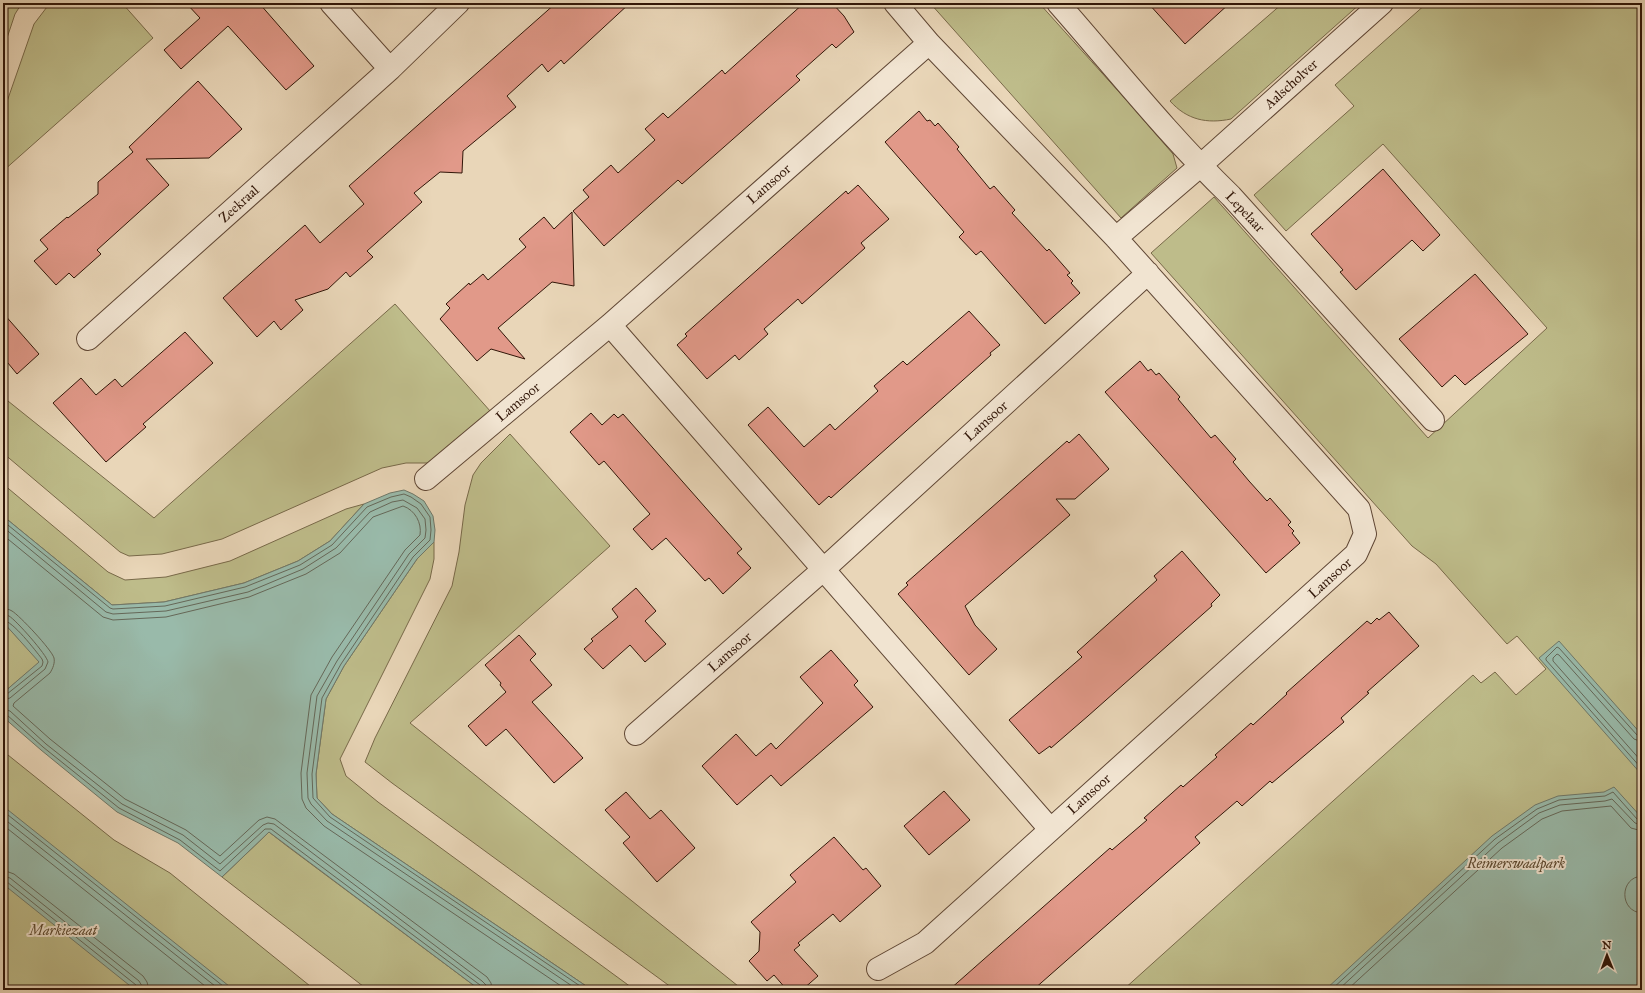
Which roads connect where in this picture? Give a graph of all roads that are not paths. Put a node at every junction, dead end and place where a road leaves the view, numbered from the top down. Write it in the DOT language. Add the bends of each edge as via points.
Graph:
graph roads {
  1 [pos="331,3"];
  2 [pos="458,3"];
  3 [pos="895,3"];
  4 [pos="1058,3"];
  5 [pos="1382,3"];
  6 [pos="929,43"];
  7 [pos="390,69"];
  8 [pos="1200,166"];
  9 [pos="1116,238"];
  10 [pos="1148,274"];
  11 [pos="610,324"];
  12 [pos="88,339"];
  13 [pos="1433,420"];
  14 [pos="426,479"];
  15 [pos="824,569"];
  16 [pos="636,734"];
  17 [pos="1050,829"];
  18 [pos="878,969"];
  1 -- 7 [label="street"];
  2 -- 7 [label="street, Zeekraal"];
  3 -- 6 [label="street, Lamsoor"];
  4 -- 8 [label="street, Lepelaar"];
  5 -- 8 [label="street, Aalscholver"];
  6 -- 9 [label="street, Lamsoor"];
  6 -- 11 [label="street, Lamsoor"];
  7 -- 12 [label="street, Zeekraal"];
  8 -- 9 [label="street"];
  8 -- 13 [label="street, Lepelaar" via="1231,196"];
  9 -- 10 [label="street, Lamsoor"];
  10 -- 15 [label="street, Lamsoor"];
  10 -- 17 [label="street, Lamsoor" via="1359,508 1365,534 1356,554"];
  11 -- 14 [label="street, Lamsoor"];
  11 -- 15 [label="street"];
  15 -- 16 [label="street, Lamsoor"];
  15 -- 17 [label="street"];
  17 -- 18 [label="street, Lamsoor" via="925,943"];
}
